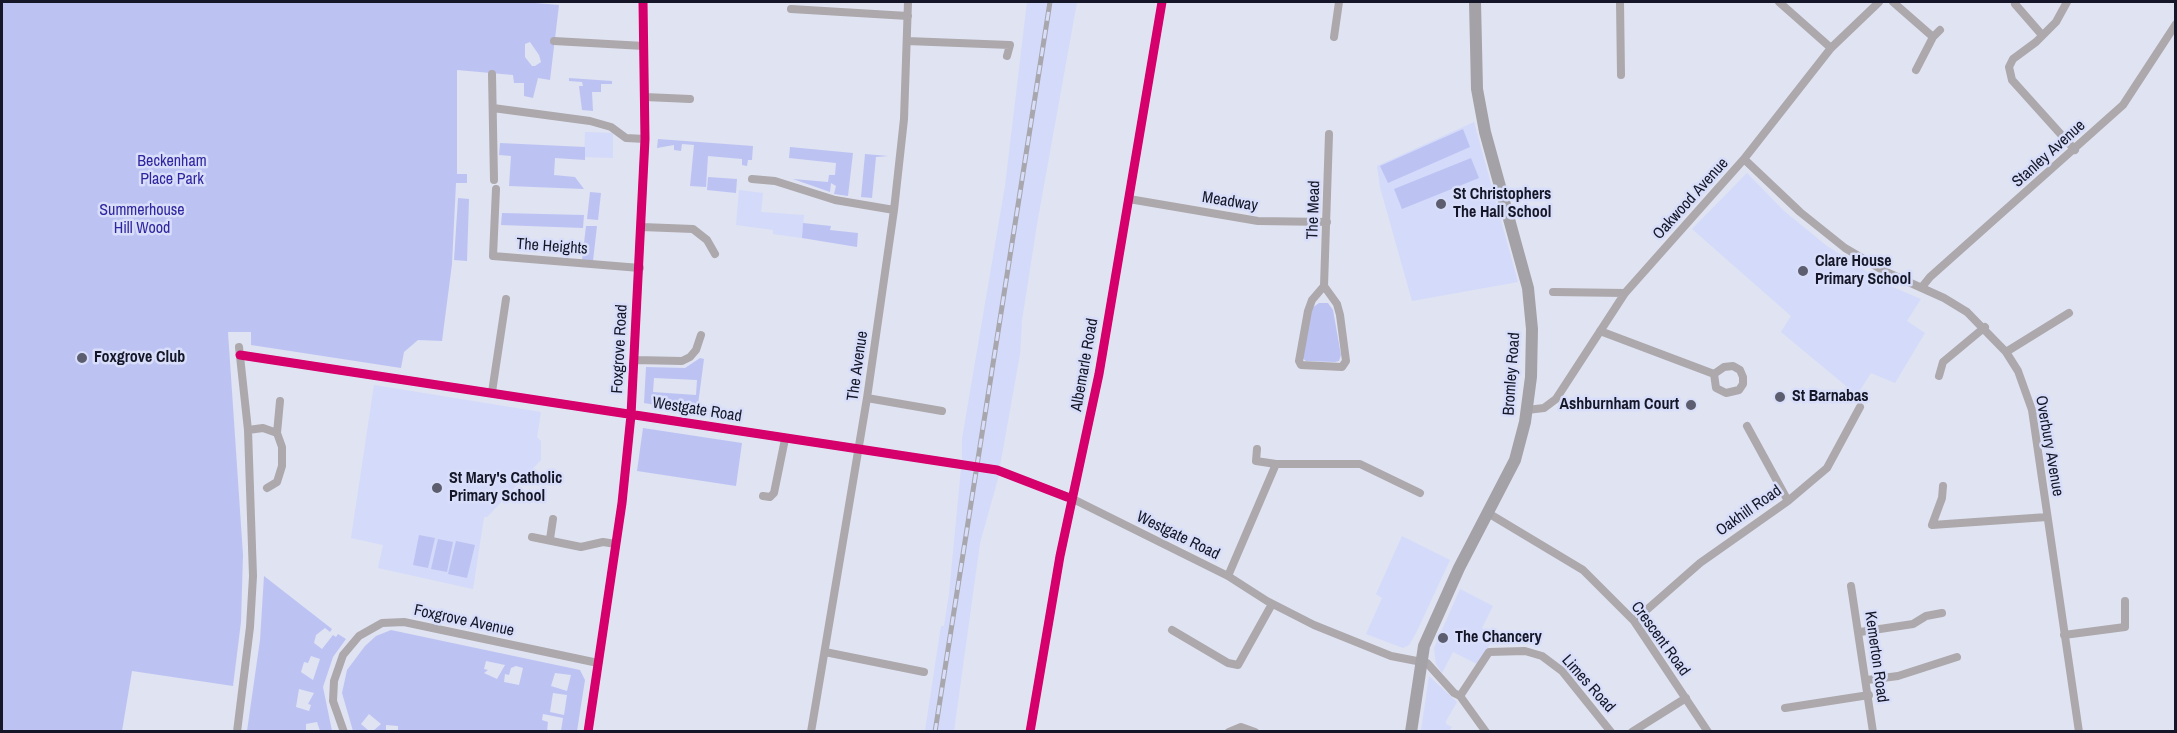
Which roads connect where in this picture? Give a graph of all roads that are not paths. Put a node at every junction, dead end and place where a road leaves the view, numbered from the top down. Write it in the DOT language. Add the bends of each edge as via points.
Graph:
graph roads {
  1 [pos="643,2"];
  2 [pos="908,2"];
  3 [pos="1162,2"];
  4 [pos="1339,2"];
  5 [pos="1475,2"];
  6 [pos="1620,2"];
  7 [pos="1779,2"];
  8 [pos="1879,2"];
  9 [pos="1893,2"];
  10 [pos="2067,2"];
  11 [pos="2015,4"];
  12 [pos="790,9"];
  13 [pos="908,16"];
  14 [pos="2175,24"];
  15 [pos="1940,30"];
  16 [pos="2042,35"];
  17 [pos="1334,37"];
  18 [pos="1933,37"];
  19 [pos="554,41"];
  20 [pos="907,41"];
  21 [pos="644,46"];
  22 [pos="1831,48"];
  23 [pos="1007,56"];
  24 [pos="1916,70"];
  25 [pos="492,74"];
  26 [pos="1621,75"];
  27 [pos="645,97"];
  28 [pos="690,99"];
  29 [pos="493,108"];
  30 [pos="1329,134"];
  31 [pos="645,139"];
  32 [pos="2075,150"];
  33 [pos="1744,159"];
  34 [pos="752,179"];
  35 [pos="494,180"];
  36 [pos="496,189"];
  37 [pos="1129,199"];
  38 [pos="894,210"];
  39 [pos="1327,222"];
  40 [pos="642,227"];
  41 [pos="715,254"];
  42 [pos="640,268"];
  43 [pos="1324,286"];
  44 [pos="1922,287"];
  45 [pos="1553,292"];
  46 [pos="1625,293"];
  47 [pos="506,299"];
  48 [pos="2069,313"];
  49 [pos="1984,327"];
  50 [pos="1600,331"];
  51 [pos="701,335"];
  52 [pos="2006,352"];
  53 [pos="635,360"];
  54 [pos="1714,374"];
  55 [pos="1939,376"];
  56 [pos="492,392"];
  57 [pos="867,398"];
  58 [pos="280,400"];
  59 [pos="1860,408"];
  60 [pos="1527,410"];
  61 [pos="942,411"];
  62 [pos="632,415"];
  63 [pos="1747,426"];
  64 [pos="248,430"];
  65 [pos="278,433"];
  66 [pos="785,439"];
  67 [pos="1257,449"];
  68 [pos="857,450"];
  69 [pos="1276,464"];
  70 [pos="1943,486"];
  71 [pos="267,488"];
  72 [pos="1420,493"];
  73 [pos="763,496"];
  74 [pos="1073,499"];
  75 [pos="1788,501"];
  76 [pos="1488,513"];
  77 [pos="2047,517"];
  78 [pos="553,519"];
  79 [pos="532,537"];
  80 [pos="550,539"];
  81 [pos="616,543"];
  82 [pos="1228,576"];
  83 [pos="1851,586"];
  84 [pos="2125,601"];
  85 [pos="1272,604"];
  86 [pos="1942,613"];
  87 [pos="1634,621"];
  88 [pos="1172,630"];
  89 [pos="1860,632"];
  90 [pos="2064,635"];
  91 [pos="825,652"];
  92 [pos="1957,657"];
  93 [pos="1420,662"];
  94 [pos="598,663"];
  95 [pos="924,672"];
  96 [pos="1867,681"];
  97 [pos="1869,695"];
  98 [pos="1460,696"];
  99 [pos="1686,699"];
  100 [pos="1785,708"];
  101 [pos="237,732"];
  102 [pos="344,732"];
  103 [pos="588,732"];
  104 [pos="811,732"];
  105 [pos="1030,732"];
  106 [pos="1229,732"];
  107 [pos="1255,732"];
  108 [pos="1411,732"];
  109 [pos="1486,732"];
  110 [pos="1611,732"];
  111 [pos="1632,732"];
  112 [pos="1708,732"];
  113 [pos="1873,732"];
  114 [pos="2079,732"];
  1 -- 21 [label="street, Foxgrove Road"];
  2 -- 13 [label="street, The Avenue"];
  3 -- 37 [label="street, Albemarle Road"];
  4 -- 17 [label="street"];
  5 -- 60 [label="main road, Bromley Road" via="1479,107 1519,250 1530,305 1532,352"];
  6 -- 26 [label="street"];
  7 -- 22 [label="street"];
  8 -- 22 [label="street, Oakwood Avenue"];
  9 -- 18 [label="street"];
  10 -- 16 [label="street" via="2056,22"];
  11 -- 16 [label="street"];
  12 -- 13 [label="street"];
  13 -- 20 [label="street, The Avenue"];
  14 -- 32 [label="street, Stanley Avenue" via="2123,105"];
  15 -- 18 [label="street"];
  16 -- 32 [label="street" via="2013,59 2009,74"];
  18 -- 24 [label="street"];
  19 -- 21 [label="street"];
  20 -- 23 [label="street" via="1010,45"];
  20 -- 38 [label="street, The Avenue"];
  21 -- 27 [label="street, Foxgrove Road"];
  22 -- 33 [label="street, Oakwood Avenue"];
  25 -- 29 [label="street"];
  27 -- 28 [label="street"];
  27 -- 31 [label="street, Foxgrove Road"];
  29 -- 31 [label="street" via="590,121 611,127 626,138"];
  29 -- 35 [label="street"];
  30 -- 39 [label="street, The Mead"];
  31 -- 40 [label="street, Foxgrove Road"];
  32 -- 44 [label="street, Stanley Avenue"];
  33 -- 44 [label="street, Overbury Avenue" via="1845,248"];
  33 -- 46 [label="street, Oakwood Avenue"];
  34 -- 38 [label="street"];
  36 -- 42 [label="street, The Heights" via="493,256"];
  37 -- 39 [label="street, Meadway" via="1258,221"];
  37 -- 74 [label="street, Albemarle Road"];
  38 -- 57 [label="street, The Avenue"];
  39 -- 43 [label="street, The Mead"];
  40 -- 41 [label="street" via="693,229 707,240"];
  40 -- 42 [label="street, Foxgrove Road"];
  42 -- 53 [label="street, Foxgrove Road"];
  43 -- 43 [label="street, The Mead" via="1340,315 1346,361 1342,367 1301,365 1299,361 1308,311"];
  44 -- 49 [label="street, Overbury Avenue" via="1967,312"];
  45 -- 46 [label="street"];
  46 -- 50 [label="street, Oakwood Avenue"];
  47 -- 56 [label="street"];
  48 -- 52 [label="street"];
  49 -- 52 [label="street, Overbury Avenue"];
  49 -- 55 [label="street" via="1943,362"];
  50 -- 54 [label="street"];
  50 -- 60 [label="street, Oakwood Avenue" via="1552,403"];
  51 -- 53 [label="street" via="696,350 682,361"];
  52 -- 77 [label="street, Overbury Avenue" via="2018,371 2032,410"];
  53 -- 62 [label="street, Foxgrove Road"];
  56 -- 62 [label="street, Westgate Road"];
  56 -- 64 [label="street, Westgate Road" via="240,351"];
  57 -- 61 [label="street"];
  57 -- 68 [label="street, The Avenue"];
  58 -- 65 [label="street"];
  59 -- 75 [label="street, Oakhill Road" via="1827,468"];
  60 -- 76 [label="main road, Bromley Road" via="1518,453"];
  62 -- 66 [label="street, Westgate Road"];
  62 -- 81 [label="street, Foxgrove Road"];
  63 -- 75 [label="street"];
  64 -- 65 [label="street" via="263,428"];
  64 -- 101 [label="street" via="253,576"];
  65 -- 71 [label="street" via="282,466 277,482"];
  66 -- 68 [label="street, Westgate Road"];
  66 -- 73 [label="street" via="774,493"];
  67 -- 69 [label="street" via="1256,461"];
  68 -- 74 [label="street, Westgate Road, bridge" via="997,470"];
  68 -- 91 [label="street, The Avenue"];
  69 -- 72 [label="street" via="1360,464"];
  69 -- 82 [label="street"];
  70 -- 77 [label="street" via="1932,525"];
  74 -- 82 [label="street, Westgate Road"];
  74 -- 105 [label="street, Albemarle Road"];
  75 -- 87 [label="street, Oakhill Road" via="1700,563"];
  76 -- 87 [label="street, Crescent Road" via="1583,570"];
  76 -- 93 [label="main road, Bromley Road" via="1440,608"];
  77 -- 90 [label="street, Overbury Avenue"];
  78 -- 80 [label="street"];
  79 -- 80 [label="street"];
  80 -- 81 [label="street" via="581,547"];
  81 -- 94 [label="street, Foxgrove Road"];
  82 -- 85 [label="street, Westgate Road"];
  83 -- 89 [label="street, Kemerton Road"];
  84 -- 90 [label="street" via="2125,627"];
  85 -- 88 [label="street" via="1238,665"];
  85 -- 93 [label="street, Westgate Road" via="1391,656"];
  86 -- 89 [label="street" via="1913,624"];
  87 -- 99 [label="street, Crescent Road"];
  89 -- 96 [label="street, Kemerton Road"];
  90 -- 114 [label="street, Overbury Avenue"];
  91 -- 95 [label="street"];
  91 -- 104 [label="street, The Avenue"];
  92 -- 96 [label="street" via="1898,676"];
  93 -- 98 [label="street" via="1427,663"];
  93 -- 108 [label="main road, Bromley Road"];
  94 -- 102 [label="street, Foxgrove Avenue" via="404,622 382,623 359,636 340,663 333,701"];
  94 -- 103 [label="street, Foxgrove Road"];
  96 -- 97 [label="street, Kemerton Road"];
  97 -- 100 [label="street"];
  97 -- 113 [label="street, Kemerton Road"];
  98 -- 109 [label="street"];
  98 -- 110 [label="street, Limes Road" via="1489,652 1525,651 1542,656 1562,671"];
  99 -- 111 [label="street"];
  99 -- 112 [label="street, Crescent Road"];
  106 -- 107 [label="street" via="1241,727"];
}
